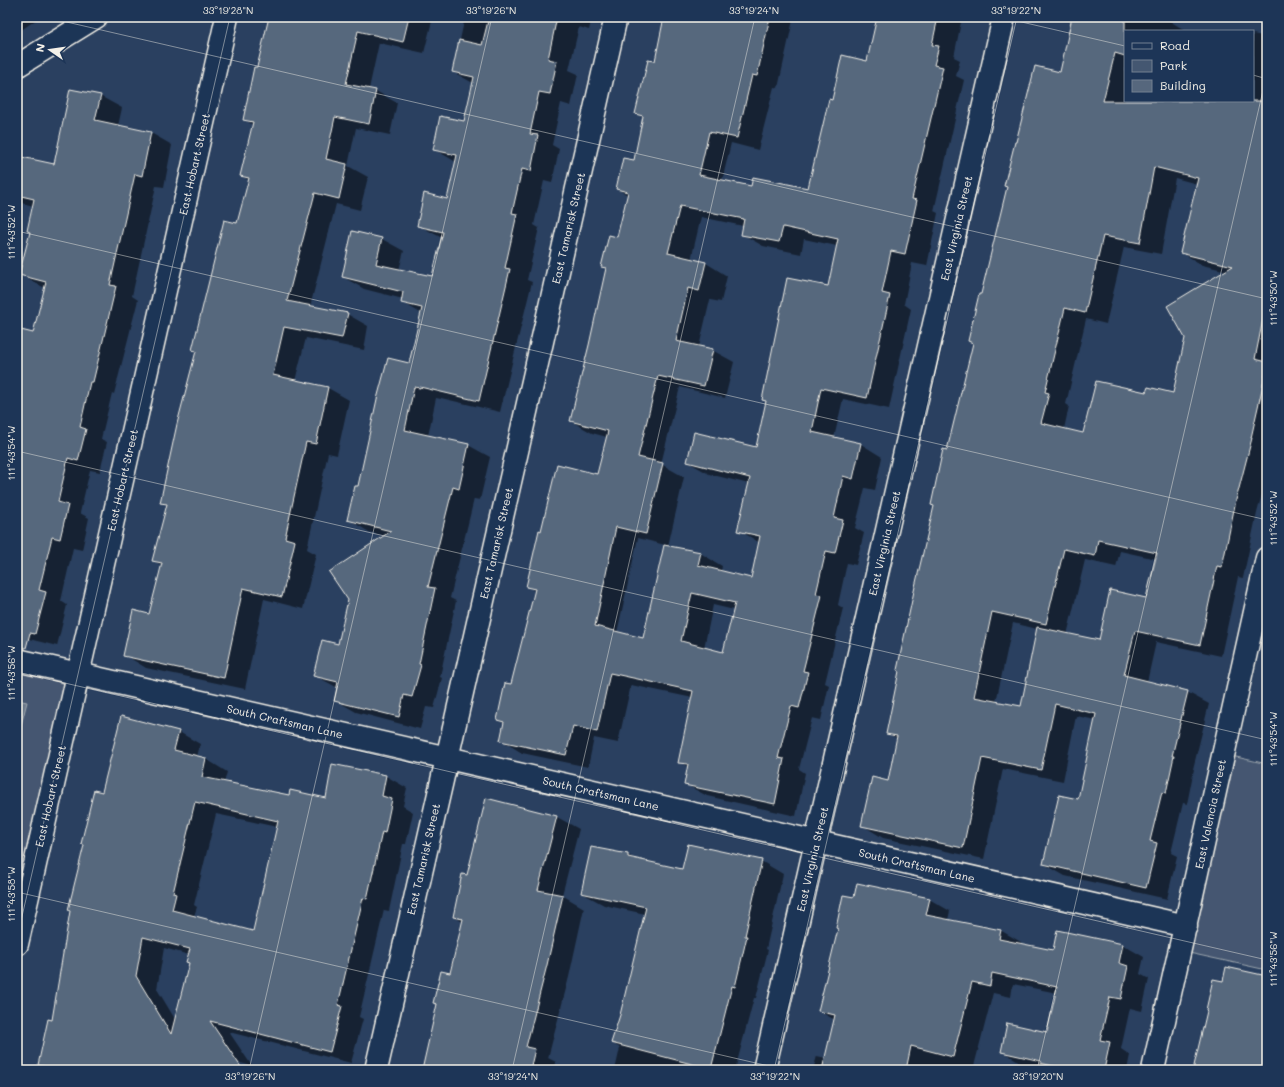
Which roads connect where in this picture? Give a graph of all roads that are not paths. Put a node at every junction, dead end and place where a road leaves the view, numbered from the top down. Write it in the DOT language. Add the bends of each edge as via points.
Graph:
graph roads {
  1 [pos="96,17"];
  2 [pos="227,17"];
  3 [pos="616,17"];
  4 [pos="1004,17"];
  5 [pos="17,66"];
  6 [pos="1267,558"];
  7 [pos="17,660"];
  8 [pos="78,674"];
  9 [pos="446,758"];
  10 [pos="816,842"];
  11 [pos="1186,926"];
  12 [pos="17,944"];
  13 [pos="376,1070"];
  14 [pos="764,1070"];
  15 [pos="1153,1070"];
  1 -- 5 [label="street"];
  2 -- 8 [label="street, East Hobart Street"];
  3 -- 9 [label="street, East Tamarisk Street"];
  4 -- 10 [label="street, East Virginia Street"];
  6 -- 11 [label="street, East Valencia Street"];
  7 -- 8 [label="street, South Craftsman Lane"];
  8 -- 9 [label="street, South Craftsman Lane"];
  8 -- 12 [label="street, East Hobart Street"];
  9 -- 10 [label="street, South Craftsman Lane"];
  9 -- 13 [label="street, East Tamarisk Street"];
  10 -- 11 [label="street, South Craftsman Lane"];
  10 -- 14 [label="street, East Virginia Street"];
  11 -- 15 [label="street, East Valencia Street"];
}
